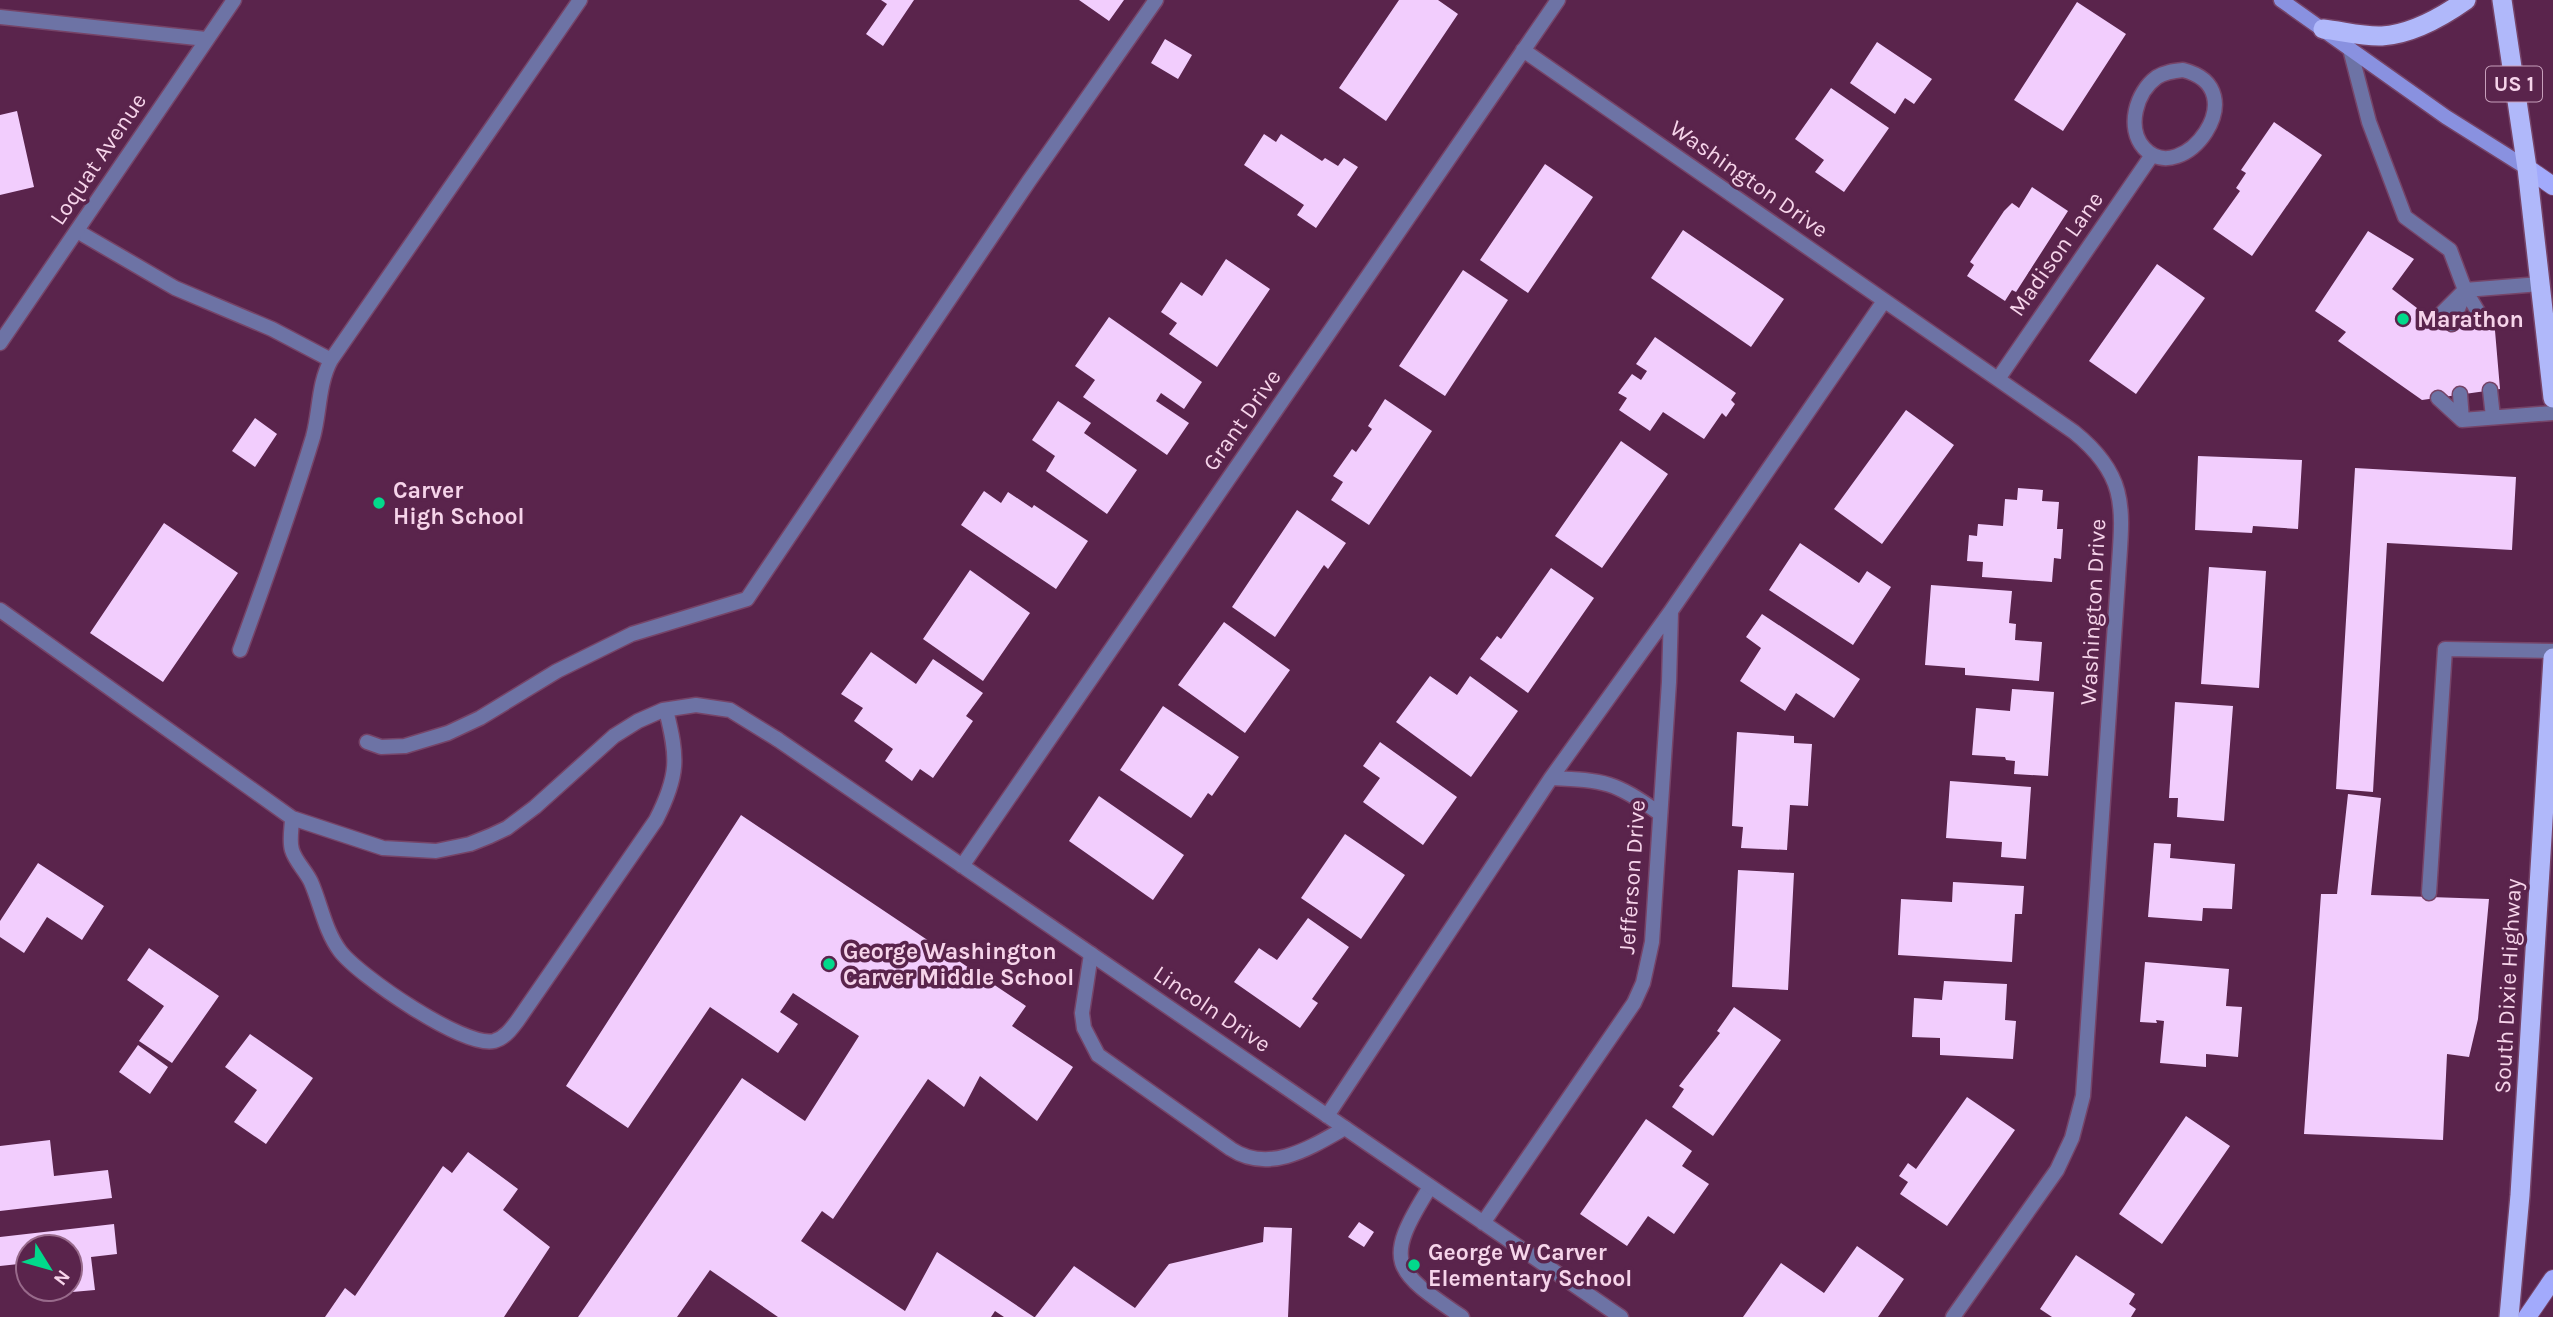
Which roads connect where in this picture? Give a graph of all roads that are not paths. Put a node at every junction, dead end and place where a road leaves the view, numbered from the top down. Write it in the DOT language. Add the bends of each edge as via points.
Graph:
graph roads {
  1 [pos="234,0"];
  2 [pos="580,0"];
  3 [pos="1156,0"];
  4 [pos="1558,0"];
  5 [pos="2281,0"];
  6 [pos="2466,0"];
  7 [pos="2502,0"];
  8 [pos="0,17"];
  9 [pos="2323,29"];
  10 [pos="206,39"];
  11 [pos="2350,49"];
  12 [pos="1523,50"];
  13 [pos="2152,155"];
  14 [pos="2527,168"];
  15 [pos="2553,186"];
  16 [pos="77,231"];
  17 [pos="2540,284"];
  18 [pos="2465,290"];
  19 [pos="1884,301"];
  20 [pos="2483,320"];
  21 [pos="2434,321"];
  22 [pos="2452,324"];
  23 [pos="0,343"];
  24 [pos="331,360"];
  25 [pos="1998,379"];
  26 [pos="2490,390"];
  27 [pos="2460,394"];
  28 [pos="2438,398"];
  29 [pos="2553,398"];
  30 [pos="2553,413"];
  31 [pos="2493,417"];
  32 [pos="2462,420"];
  33 [pos="0,610"];
  34 [pos="1671,611"];
  35 [pos="240,650"];
  36 [pos="2553,651"];
  37 [pos="2553,658"];
  38 [pos="666,710"];
  39 [pos="366,742"];
  40 [pos="1551,778"];
  41 [pos="1659,813"];
  42 [pos="292,818"];
  43 [pos="962,866"];
  44 [pos="2429,893"];
  45 [pos="1091,954"];
  46 [pos="1327,1116"];
  47 [pos="1345,1128"];
  48 [pos="1430,1187"];
  49 [pos="1483,1223"];
  50 [pos="2553,1279"];
  51 [pos="1462,1317"];
  52 [pos="1621,1317"];
  53 [pos="1953,1317"];
  54 [pos="2509,1317"];
  55 [pos="2527,1317"];
  1 -- 10 [label="street, Loquat Avenue"];
  2 -- 24 [label="street"];
  3 -- 39 [label="street" via="747,599 632,634 448,733 405,746"];
  4 -- 12 [label="street, Grant Drive"];
  5 -- 9 [label="main road"];
  6 -- 9 [label="highway" via="2418,28 2382,36"];
  7 -- 14 [label="highway, US 1"];
  8 -- 10 [label="street"];
  9 -- 11 [label="main road"];
  10 -- 16 [label="street, Loquat Avenue"];
  11 -- 14 [label="main road"];
  11 -- 18 [label="street" via="2369,122 2405,217 2450,250"];
  12 -- 19 [label="street, Washington Drive"];
  12 -- 43 [label="street, Grant Drive"];
  13 -- 13 [label="street" via="2170,159 2183,155 2206,130 2214,112 2214,95 2194,73 2168,71 2143,91 2135,129"];
  13 -- 25 [label="street, Madison Lane"];
  14 -- 15 [label="main road"];
  14 -- 17 [label="highway, US 1"];
  16 -- 23 [label="street, Loquat Avenue"];
  16 -- 24 [label="street" via="175,288"];
  17 -- 18 [label="street"];
  17 -- 29 [label="highway, US 1"];
  18 -- 20 [label="street"];
  18 -- 21 [label="street"];
  18 -- 22 [label="street"];
  19 -- 25 [label="street, Washington Drive"];
  19 -- 34 [label="street"];
  24 -- 35 [label="street" via="324,372 315,429 287,521"];
  25 -- 53 [label="street, Washington Drive" via="2101,455 2119,493 2122,514 2092,998 2079,1117 2057,1170"];
  26 -- 31 [label="street"];
  27 -- 32 [label="street"];
  28 -- 32 [label="street"];
  30 -- 31 [label="street"];
  31 -- 32 [label="street"];
  33 -- 42 [label="street, Lincoln Drive"];
  34 -- 40 [label="street"];
  34 -- 41 [label="street, Jefferson Drive"];
  36 -- 44 [label="street" via="2445,649"];
  37 -- 54 [label="highway, South Dixie Highway"];
  38 -- 42 [label="street, Lincoln Drive" via="614,736 523,817 470,844 424,852 393,850"];
  38 -- 42 [label="street" via="675,773 660,813 518,1020 494,1041 475,1040 434,1021 341,952 291,849"];
  38 -- 43 [label="street, Lincoln Drive" via="696,705 730,710"];
  40 -- 41 [label="street" via="1588,779 1626,789"];
  40 -- 46 [label="street"];
  41 -- 49 [label="street, Jefferson Drive" via="1652,942 1643,984 1622,1022"];
  43 -- 45 [label="street, Lincoln Drive"];
  45 -- 46 [label="street, Lincoln Drive"];
  45 -- 47 [label="street" via="1083,999 1084,1028 1090,1043 1108,1064 1239,1154 1273,1159 1305,1151"];
  46 -- 47 [label="street, Lincoln Drive"];
  47 -- 48 [label="street, Lincoln Drive"];
  48 -- 49 [label="street, Lincoln Drive"];
  48 -- 51 [label="street" via="1405,1231 1403,1270 1419,1288"];
  49 -- 52 [label="street, Lincoln Drive"];
  50 -- 55 [label="main road"];
}
